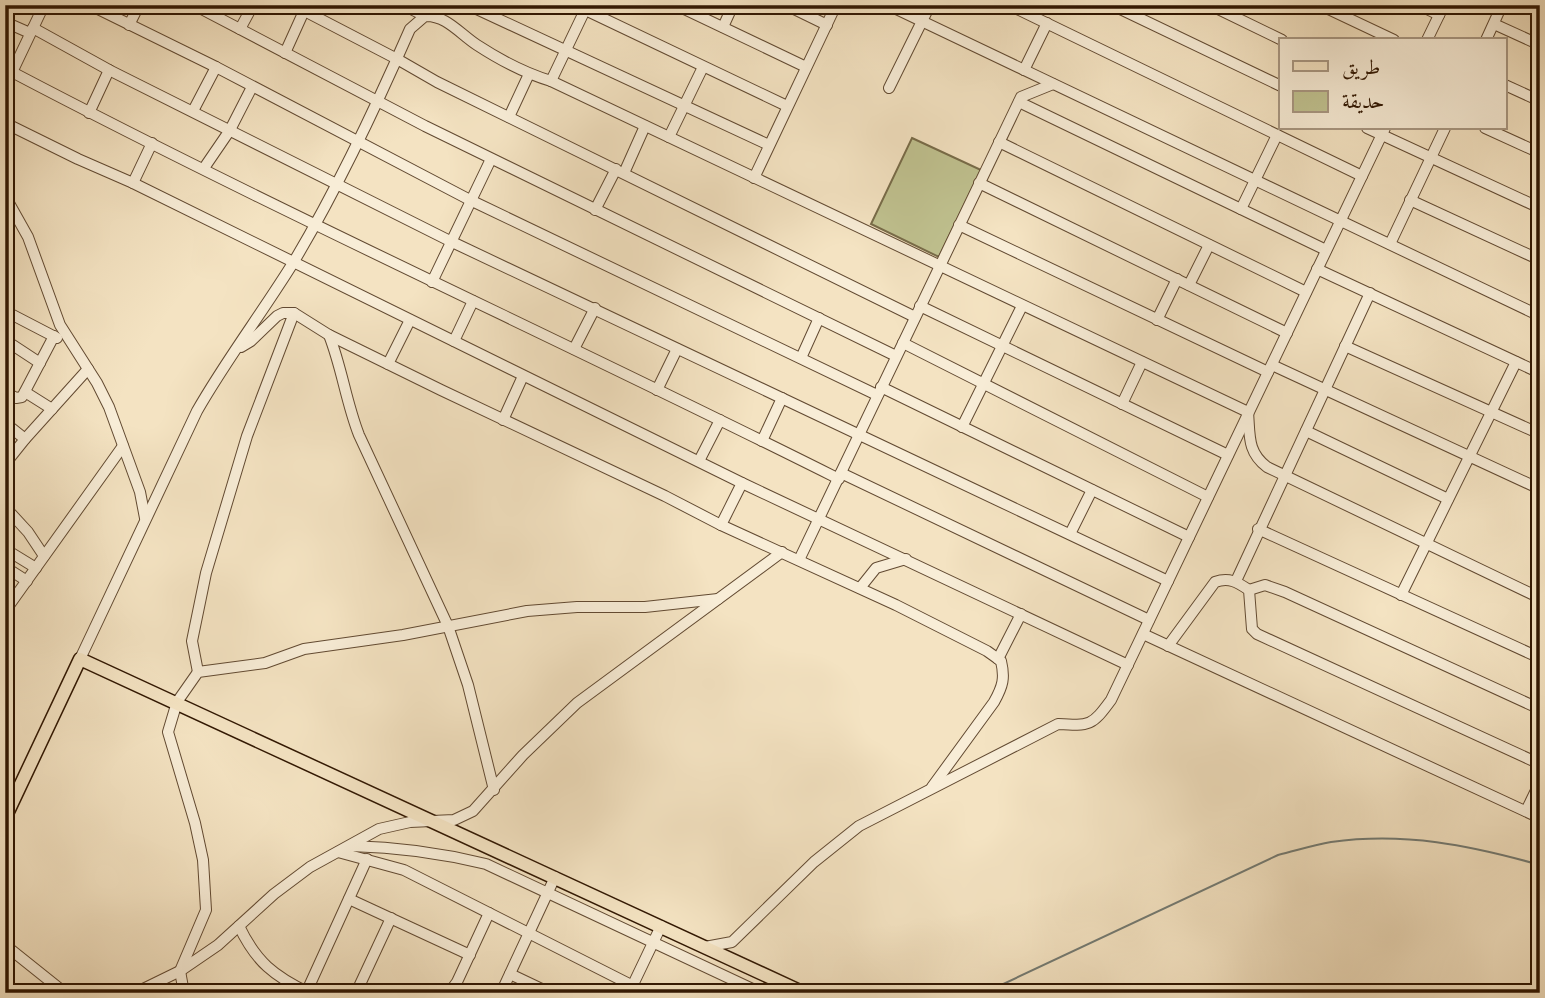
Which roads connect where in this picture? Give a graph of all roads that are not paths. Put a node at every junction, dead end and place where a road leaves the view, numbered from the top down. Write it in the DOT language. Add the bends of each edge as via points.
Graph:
graph roads {
  1 [pos="44,5"];
  2 [pos="90,5"];
  3 [pos="139,5"];
  4 [pos="194,5"];
  5 [pos="253,5"];
  6 [pos="293,5"];
  7 [pos="403,5"];
  8 [pos="430,5"];
  9 [pos="468,5"];
  10 [pos="575,5"];
  11 [pos="676,5"];
  12 [pos="733,5"];
  13 [pos="786,5"];
  14 [pos="836,5"];
  15 [pos="888,5"];
  16 [pos="930,5"];
  17 [pos="1009,5"];
  18 [pos="1112,5"];
  19 [pos="1210,5"];
  20 [pos="1320,5"];
  21 [pos="1419,5"];
  22 [pos="1502,5"];
  23 [pos="585,10"];
  24 [pos="1442,10"];
  25 [pos="304,11"];
  26 [pos="425,16"];
  27 [pos="922,21"];
  28 [pos="5,22"];
  29 [pos="1047,23"];
  30 [pos="1494,24"];
  31 [pos="129,25"];
  32 [pos="827,25"];
  33 [pos="723,27"];
  34 [pos="240,29"];
  35 [pos="32,30"];
  36 [pos="1390,38"];
  37 [pos="1428,38"];
  38 [pos="1487,38"];
  39 [pos="1279,39"];
  40 [pos="1540,45"];
  41 [pos="565,51"];
  42 [pos="285,53"];
  43 [pos="397,59"];
  44 [pos="216,67"];
  45 [pos="702,67"];
  46 [pos="806,67"];
  47 [pos="109,69"];
  48 [pos="1024,70"];
  49 [pos="9,74"];
  50 [pos="529,74"];
  51 [pos="551,81"];
  52 [pos="1053,84"];
  53 [pos="1279,85"];
  54 [pos="1506,85"];
  55 [pos="5,87"];
  56 [pos="253,87"];
  57 [pos="889,88"];
  58 [pos="1540,101"];
  59 [pos="377,102"];
  60 [pos="1019,102"];
  61 [pos="684,106"];
  62 [pos="787,106"];
  63 [pos="193,111"];
  64 [pos="89,113"];
  65 [pos="509,117"];
  66 [pos="5,123"];
  67 [pos="646,126"];
  68 [pos="230,130"];
  69 [pos="1444,130"];
  70 [pos="1489,130"];
  71 [pos="1383,131"];
  72 [pos="1277,135"];
  73 [pos="669,137"];
  74 [pos="358,141"];
  75 [pos="999,142"];
  76 [pos="152,143"];
  77 [pos="769,145"];
  78 [pos="1540,153"];
  79 [pos="1431,158"];
  80 [pos="491,159"];
  81 [pos="204,168"];
  82 [pos="620,171"];
  83 [pos="1362,176"];
  84 [pos="754,178"];
  85 [pos="1255,180"];
  86 [pos="132,183"];
  87 [pos="337,183"];
  88 [pos="979,183"];
  89 [pos="5,197"];
  90 [pos="470,200"];
  91 [pos="1410,200"];
  92 [pos="1540,208"];
  93 [pos="1241,209"];
  94 [pos="596,210"];
  95 [pos="1340,221"];
  96 [pos="314,225"];
  97 [pos="959,225"];
  98 [pos="450,241"];
  99 [pos="1390,244"];
  100 [pos="1209,245"];
  101 [pos="1326,250"];
  102 [pos="1540,260"];
  103 [pos="293,262"];
  104 [pos="938,267"];
  105 [pos="1317,269"];
  106 [pos="1177,279"];
  107 [pos="432,282"];
  108 [pos="1189,285"];
  109 [pos="1306,292"];
  110 [pos="1370,293"];
  111 [pos="473,301"];
  112 [pos="1023,306"];
  113 [pos="595,309"];
  114 [pos="5,311"];
  115 [pos="918,312"];
  116 [pos="294,313"];
  117 [pos="1540,316"];
  118 [pos="819,318"];
  119 [pos="410,320"];
  120 [pos="1157,320"];
  121 [pos="1287,333"];
  122 [pos="329,335"];
  123 [pos="54,336"];
  124 [pos="5,340"];
  125 [pos="454,341"];
  126 [pos="903,343"];
  127 [pos="70,344"];
  128 [pos="1345,345"];
  129 [pos="1002,346"];
  130 [pos="237,349"];
  131 [pos="574,349"];
  132 [pos="677,349"];
  133 [pos="896,356"];
  134 [pos="801,358"];
  135 [pos="1142,362"];
  136 [pos="1516,362"];
  137 [pos="40,363"];
  138 [pos="388,364"];
  139 [pos="88,369"];
  140 [pos="1270,369"];
  141 [pos="1540,373"];
  142 [pos="523,376"];
  143 [pos="984,383"];
  144 [pos="1325,389"];
  145 [pos="657,390"];
  146 [pos="879,391"];
  147 [pos="5,392"];
  148 [pos="25,392"];
  149 [pos="782,398"];
  150 [pos="1122,404"];
  151 [pos="52,409"];
  152 [pos="1248,412"];
  153 [pos="1491,412"];
  154 [pos="503,419"];
  155 [pos="720,420"];
  156 [pos="5,423"];
  157 [pos="962,427"];
  158 [pos="1306,431"];
  159 [pos="1540,434"];
  160 [pos="859,435"];
  161 [pos="24,439"];
  162 [pos="762,441"];
  163 [pos="123,446"];
  164 [pos="1228,455"];
  165 [pos="1469,456"];
  166 [pos="6,461"];
  167 [pos="699,461"];
  168 [pos="1285,475"];
  169 [pos="840,476"];
  170 [pos="742,483"];
  171 [pos="1540,489"];
  172 [pos="1092,490"];
  173 [pos="1208,497"];
  174 [pos="1448,499"];
  175 [pos="5,507"];
  176 [pos="145,518"];
  177 [pos="820,519"];
  178 [pos="721,524"];
  179 [pos="1259,530"];
  180 [pos="1070,534"];
  181 [pos="1189,537"];
  182 [pos="1427,543"];
  183 [pos="5,549"];
  184 [pos="782,552"];
  185 [pos="44,556"];
  186 [pos="906,559"];
  187 [pos="799,560"];
  188 [pos="5,567"];
  189 [pos="36,568"];
  190 [pos="1168,580"];
  191 [pos="27,581"];
  192 [pos="1236,581"];
  193 [pos="860,589"];
  194 [pos="1249,590"];
  195 [pos="1401,595"];
  196 [pos="9,597"];
  197 [pos="1540,598"];
  198 [pos="718,599"];
  199 [pos="5,611"];
  200 [pos="1021,614"];
  201 [pos="1149,620"];
  202 [pos="448,626"];
  203 [pos="1143,634"];
  204 [pos="1168,646"];
  205 [pos="1540,658"];
  206 [pos="80,659"];
  207 [pos="998,659"];
  208 [pos="1128,665"];
  209 [pos="198,671"];
  210 [pos="177,702"];
  211 [pos="1540,709"];
  212 [pos="1540,764"];
  213 [pos="1540,782"];
  214 [pos="494,790"];
  215 [pos="929,790"];
  216 [pos="1526,811"];
  217 [pos="5,818"];
  218 [pos="1540,818"];
  219 [pos="432,820"];
  220 [pos="348,846"];
  221 [pos="338,852"];
  222 [pos="367,859"];
  223 [pos="555,877"];
  224 [pos="547,892"];
  225 [pos="349,899"];
  226 [pos="489,913"];
  227 [pos="391,918"];
  228 [pos="239,926"];
  229 [pos="661,926"];
  230 [pos="528,933"];
  231 [pos="653,943"];
  232 [pos="5,945"];
  233 [pos="705,947"];
  234 [pos="470,955"];
  235 [pos="180,971"];
  236 [pos="510,974"];
  237 [pos="631,989"];
  238 [pos="307,992"];
  239 [pos="65,993"];
  240 [pos="135,993"];
  241 [pos="184,993"];
  242 [pos="356,993"];
  243 [pos="449,993"];
  244 [pos="501,993"];
  245 [pos="550,993"];
  246 [pos="647,993"];
  247 [pos="761,993"];
  248 [pos="804,993"];
  1 -- 35 [label="street"];
  2 -- 31 [label="street"];
  3 -- 31 [label="street"];
  4 -- 34 [label="street"];
  5 -- 34 [label="street"];
  6 -- 25 [label="street"];
  7 -- 26 [label="street"];
  8 -- 26 [label="street"];
  9 -- 41 [label="street"];
  10 -- 23 [label="street"];
  11 -- 33 [label="street"];
  12 -- 33 [label="street"];
  13 -- 32 [label="street"];
  14 -- 32 [label="street"];
  15 -- 27 [label="street"];
  16 -- 27 [label="street"];
  17 -- 29 [label="street"];
  18 -- 53 [label="street"];
  19 -- 39 [label="street"];
  20 -- 36 [label="street"];
  21 -- 24 [label="street"];
  22 -- 30 [label="street"];
  23 -- 41 [label="street"];
  23 -- 45 [label="street"];
  24 -- 37 [label="street"];
  25 -- 42 [label="street"];
  25 -- 43 [label="street"];
  26 -- 43 [label="street" via="410,29"];
  26 -- 50 [label="street" via="439,18"];
  27 -- 48 [label="street"];
  27 -- 57 [label="street"];
  28 -- 35 [label="street"];
  29 -- 48 [label="street"];
  29 -- 72 [label="street"];
  30 -- 38 [label="street"];
  30 -- 40 [label="street"];
  31 -- 44 [label="street"];
  32 -- 46 [label="street"];
  33 -- 46 [label="street"];
  34 -- 42 [label="street"];
  35 -- 47 [label="street"];
  35 -- 49 [label="street"];
  41 -- 51 [label="street"];
  41 -- 61 [label="street"];
  42 -- 59 [label="street"];
  43 -- 59 [label="street"];
  43 -- 65 [label="street"];
  44 -- 56 [label="street"];
  44 -- 63 [label="street"];
  45 -- 61 [label="street"];
  45 -- 62 [label="street"];
  46 -- 62 [label="street"];
  47 -- 63 [label="street"];
  47 -- 64 [label="street"];
  48 -- 52 [label="street"];
  49 -- 55 [label="street"];
  49 -- 64 [label="street"];
  50 -- 51 [label="street"];
  50 -- 65 [label="street"];
  51 -- 67 [label="street"];
  52 -- 60 [label="street"];
  52 -- 85 [label="street"];
  54 -- 58 [label="street"];
  56 -- 68 [label="street"];
  56 -- 74 [label="street"];
  59 -- 74 [label="street"];
  59 -- 80 [label="street"];
  60 -- 75 [label="street"];
  60 -- 93 [label="street"];
  61 -- 73 [label="street"];
  61 -- 77 [label="street"];
  62 -- 77 [label="street"];
  63 -- 68 [label="street"];
  64 -- 76 [label="street"];
  65 -- 82 [label="street"];
  66 -- 86 [label="street"];
  67 -- 73 [label="street"];
  67 -- 82 [label="street"];
  68 -- 81 [label="street"];
  68 -- 87 [label="street"];
  69 -- 79 [label="street"];
  70 -- 78 [label="street"];
  71 -- 79 [label="street"];
  71 -- 83 [label="street"];
  72 -- 83 [label="street"];
  72 -- 85 [label="street"];
  73 -- 84 [label="street"];
  74 -- 87 [label="street"];
  74 -- 90 [label="street"];
  75 -- 88 [label="street"];
  75 -- 100 [label="street"];
  76 -- 81 [label="street"];
  76 -- 86 [label="street"];
  77 -- 84 [label="street"];
  79 -- 91 [label="street"];
  79 -- 92 [label="street"];
  80 -- 90 [label="street"];
  80 -- 94 [label="street"];
  81 -- 96 [label="street"];
  82 -- 94 [label="street"];
  82 -- 115 [label="street"];
  83 -- 95 [label="street"];
  84 -- 104 [label="street"];
  85 -- 93 [label="street"];
  85 -- 95 [label="street"];
  86 -- 103 [label="street"];
  87 -- 96 [label="street"];
  87 -- 98 [label="street"];
  88 -- 97 [label="street"];
  88 -- 106 [label="street"];
  89 -- 127 [label="street" via="27,237"];
  90 -- 98 [label="street"];
  90 -- 134 [label="street"];
  91 -- 99 [label="street"];
  91 -- 102 [label="street"];
  93 -- 101 [label="street"];
  94 -- 118 [label="street"];
  95 -- 99 [label="street"];
  95 -- 101 [label="street"];
  96 -- 103 [label="street"];
  96 -- 107 [label="street"];
  97 -- 104 [label="street"];
  97 -- 120 [label="street"];
  98 -- 107 [label="street"];
  98 -- 113 [label="street"];
  99 -- 117 [label="street"];
  100 -- 108 [label="street"];
  100 -- 109 [label="street"];
  101 -- 105 [label="street"];
  103 -- 119 [label="street"];
  103 -- 130 [label="street"];
  104 -- 112 [label="street"];
  104 -- 115 [label="street"];
  105 -- 109 [label="street"];
  105 -- 110 [label="street"];
  106 -- 108 [label="street"];
  106 -- 120 [label="street"];
  107 -- 111 [label="street"];
  108 -- 121 [label="street"];
  109 -- 121 [label="street"];
  110 -- 128 [label="street"];
  110 -- 136 [label="street"];
  111 -- 125 [label="street"];
  111 -- 131 [label="street"];
  112 -- 129 [label="street"];
  112 -- 135 [label="street"];
  113 -- 131 [label="street"];
  113 -- 132 [label="street"];
  114 -- 123 [label="street"];
  115 -- 126 [label="street"];
  115 -- 129 [label="street"];
  116 -- 122 [label="street"];
  116 -- 130 [label="street" via="276,316"];
  116 -- 209 [label="street" via="247,436 206,573 192,641"];
  118 -- 133 [label="street"];
  118 -- 134 [label="street"];
  119 -- 125 [label="street"];
  119 -- 138 [label="street"];
  120 -- 140 [label="street"];
  121 -- 140 [label="street"];
  122 -- 138 [label="street"];
  122 -- 202 [label="street" via="359,435"];
  123 -- 127 [label="street"];
  123 -- 137 [label="street"];
  124 -- 137 [label="street"];
  125 -- 142 [label="street"];
  126 -- 133 [label="street"];
  126 -- 143 [label="street"];
  127 -- 139 [label="street"];
  128 -- 144 [label="street"];
  128 -- 153 [label="street"];
  129 -- 143 [label="street"];
  129 -- 150 [label="street"];
  130 -- 176 [label="street" via="197,411"];
  131 -- 145 [label="street"];
  132 -- 145 [label="street"];
  132 -- 149 [label="street"];
  133 -- 146 [label="street"];
  134 -- 146 [label="street"];
  135 -- 150 [label="street"];
  135 -- 152 [label="street"];
  136 -- 141 [label="street"];
  136 -- 153 [label="street"];
  137 -- 148 [label="street"];
  138 -- 154 [label="street"];
  139 -- 151 [label="street"];
  139 -- 163 [label="street"];
  140 -- 144 [label="street"];
  140 -- 152 [label="street"];
  142 -- 154 [label="street"];
  142 -- 167 [label="street"];
  143 -- 157 [label="street"];
  143 -- 173 [label="street"];
  144 -- 158 [label="street"];
  144 -- 165 [label="street"];
  145 -- 155 [label="street"];
  146 -- 157 [label="street"];
  146 -- 160 [label="street"];
  147 -- 148 [label="street" via="20,398"];
  148 -- 151 [label="street"];
  149 -- 160 [label="street"];
  149 -- 162 [label="street"];
  150 -- 164 [label="street"];
  151 -- 161 [label="street"];
  152 -- 164 [label="street"];
  152 -- 168 [label="street" via="1256,459"];
  153 -- 159 [label="street"];
  153 -- 165 [label="street"];
  154 -- 178 [label="street"];
  155 -- 162 [label="street"];
  155 -- 167 [label="street"];
  156 -- 161 [label="street"];
  157 -- 172 [label="street"];
  158 -- 168 [label="street"];
  158 -- 174 [label="street"];
  160 -- 169 [label="street"];
  160 -- 180 [label="street"];
  161 -- 166 [label="street"];
  162 -- 169 [label="street"];
  163 -- 176 [label="street"];
  163 -- 185 [label="street"];
  164 -- 173 [label="street"];
  165 -- 171 [label="street"];
  165 -- 174 [label="street"];
  167 -- 170 [label="street"];
  168 -- 179 [label="street"];
  168 -- 182 [label="street"];
  169 -- 177 [label="street"];
  169 -- 201 [label="street"];
  170 -- 177 [label="street"];
  170 -- 178 [label="street"];
  172 -- 180 [label="street"];
  172 -- 181 [label="street"];
  173 -- 181 [label="street"];
  174 -- 182 [label="street"];
  175 -- 185 [label="street"];
  176 -- 206 [label="street"];
  177 -- 186 [label="street"];
  177 -- 187 [label="street"];
  178 -- 184 [label="street"];
  179 -- 192 [label="street"];
  179 -- 195 [label="street"];
  180 -- 190 [label="street"];
  181 -- 190 [label="street"];
  182 -- 195 [label="street"];
  182 -- 197 [label="street"];
  183 -- 189 [label="street"];
  184 -- 187 [label="street"];
  184 -- 198 [label="street"];
  185 -- 189 [label="street"];
  186 -- 193 [label="street" via="876,568"];
  186 -- 200 [label="street"];
  187 -- 193 [label="street"];
  188 -- 191 [label="street"];
  189 -- 191 [label="street"];
  190 -- 201 [label="street"];
  191 -- 196 [label="street"];
  192 -- 194 [label="street"];
  192 -- 204 [label="street" via="1216,582"];
  193 -- 207 [label="street"];
  194 -- 211 [label="street" via="1265,584 1285,592"];
  194 -- 212 [label="street" via="1252,629 1257,634"];
  195 -- 205 [label="street"];
  196 -- 199 [label="street"];
  198 -- 202 [label="street" via="527,611"];
  198 -- 214 [label="street" via="577,703"];
  200 -- 207 [label="street"];
  200 -- 208 [label="street"];
  201 -- 203 [label="street"];
  202 -- 209 [label="street" via="304,649 265,663"];
  202 -- 214 [label="street"];
  203 -- 204 [label="street"];
  203 -- 208 [label="street"];
  204 -- 216 [label="street"];
  206 -- 210 [label="main road"];
  206 -- 217 [label="main road"];
  207 -- 215 [label="street" via="1003,686"];
  208 -- 215 [label="street" via="1097,719 1084,726 1058,724"];
  209 -- 210 [label="street"];
  210 -- 219 [label="main road"];
  210 -- 235 [label="street" via="169,741 203,860 206,910"];
  213 -- 216 [label="street"];
  214 -- 219 [label="street" via="473,811 454,820"];
  215 -- 233 [label="street" via="838,841 732,942"];
  216 -- 218 [label="street"];
  219 -- 220 [label="street" via="379,829"];
  219 -- 223 [label="main road"];
  220 -- 221 [label="street"];
  220 -- 224 [label="street" via="411,850 478,862"];
  221 -- 222 [label="street"];
  221 -- 228 [label="street" via="310,867"];
  222 -- 225 [label="street"];
  222 -- 226 [label="street" via="404,870"];
  223 -- 224 [label="street"];
  223 -- 229 [label="main road"];
  224 -- 230 [label="street"];
  224 -- 231 [label="street"];
  225 -- 227 [label="street"];
  225 -- 238 [label="street"];
  226 -- 230 [label="street"];
  226 -- 234 [label="street"];
  227 -- 234 [label="street"];
  227 -- 242 [label="street"];
  228 -- 235 [label="street"];
  228 -- 238 [label="street" via="262,963"];
  229 -- 231 [label="street"];
  229 -- 233 [label="main road"];
  230 -- 236 [label="street"];
  230 -- 237 [label="street"];
  231 -- 237 [label="street"];
  231 -- 247 [label="street"];
  232 -- 239 [label="street"];
  233 -- 248 [label="main road"];
  234 -- 243 [label="street"];
  235 -- 240 [label="street"];
  235 -- 241 [label="street"];
  236 -- 244 [label="street"];
  236 -- 245 [label="street"];
  237 -- 246 [label="street"];
}
